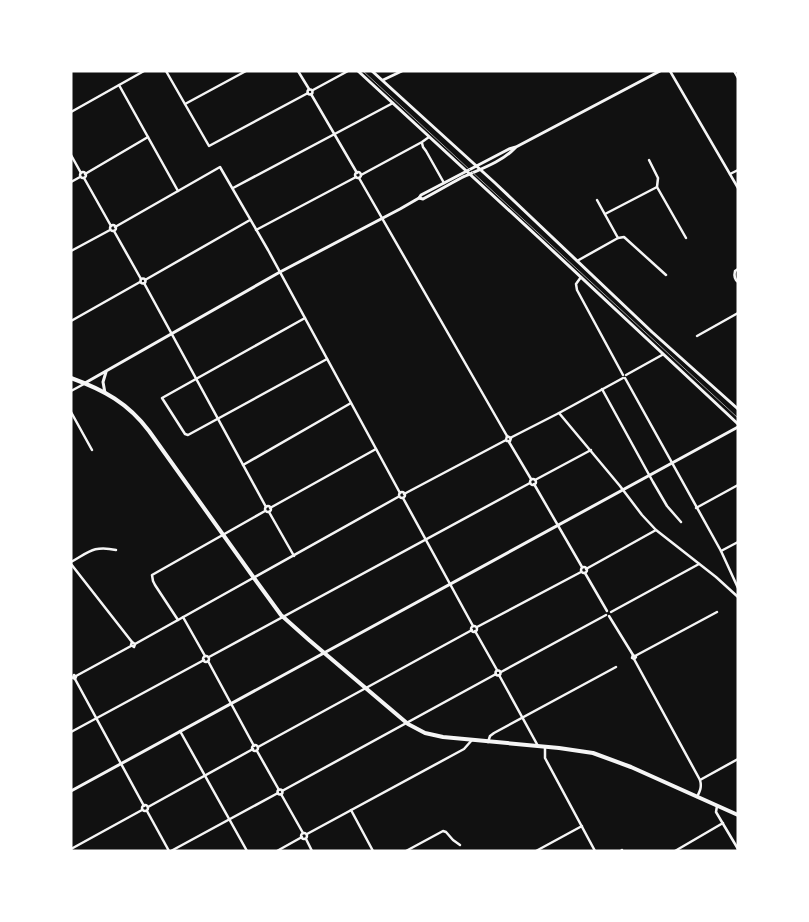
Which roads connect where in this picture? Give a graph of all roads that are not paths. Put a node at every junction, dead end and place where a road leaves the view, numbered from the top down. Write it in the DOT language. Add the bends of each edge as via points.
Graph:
graph roads {
  1 [pos="144,71"];
  2 [pos="166,71"];
  3 [pos="246,71"];
  4 [pos="298,71"];
  5 [pos="348,71"];
  6 [pos="358,71"];
  7 [pos="372,71"];
  8 [pos="402,71"];
  9 [pos="660,71"];
  10 [pos="670,71"];
  11 [pos="734,71"];
  12 [pos="738,78"];
  13 [pos="382,81"];
  14 [pos="118,85"];
  15 [pos="310,92"];
  16 [pos="393,103"];
  17 [pos="185,104"];
  18 [pos="71,112"];
  19 [pos="334,134"];
  20 [pos="428,137"];
  21 [pos="148,138"];
  22 [pos="422,142"];
  23 [pos="516,147"];
  24 [pos="71,155"];
  25 [pos="649,160"];
  26 [pos="476,166"];
  27 [pos="480,170"];
  28 [pos="738,170"];
  29 [pos="465,171"];
  30 [pos="469,174"];
  31 [pos="730,174"];
  32 [pos="83,175"];
  33 [pos="358,176"];
  34 [pos="71,182"];
  35 [pos="444,183"];
  36 [pos="657,187"];
  37 [pos="233,188"];
  38 [pos="738,188"];
  39 [pos="178,191"];
  40 [pos="419,198"];
  41 [pos="597,200"];
  42 [pos="605,214"];
  43 [pos="382,218"];
  44 [pos="250,220"];
  45 [pos="111,226"];
  46 [pos="115,229"];
  47 [pos="110,230"];
  48 [pos="256,230"];
  49 [pos="618,238"];
  50 [pos="686,238"];
  51 [pos="71,251"];
  52 [pos="578,261"];
  53 [pos="738,269"];
  54 [pos="280,272"];
  55 [pos="666,275"];
  56 [pos="581,277"];
  57 [pos="143,281"];
  58 [pos="738,282"];
  59 [pos="738,313"];
  60 [pos="305,318"];
  61 [pos="71,321"];
  62 [pos="171,334"];
  63 [pos="697,336"];
  64 [pos="662,354"];
  65 [pos="327,359"];
  66 [pos="107,371"];
  67 [pos="624,377"];
  68 [pos="71,378"];
  69 [pos="196,379"];
  70 [pos="85,383"];
  71 [pos="602,389"];
  72 [pos="71,391"];
  73 [pos="105,393"];
  74 [pos="351,403"];
  75 [pos="738,409"];
  76 [pos="71,412"];
  77 [pos="559,413"];
  78 [pos="218,419"];
  79 [pos="738,426"];
  80 [pos="508,439"];
  81 [pos="376,449"];
  82 [pos="92,450"];
  83 [pos="591,450"];
  84 [pos="672,463"];
  85 [pos="243,465"];
  86 [pos="649,475"];
  87 [pos="533,482"];
  88 [pos="738,485"];
  89 [pos="623,490"];
  90 [pos="400,493"];
  91 [pos="404,494"];
  92 [pos="398,497"];
  93 [pos="403,498"];
  94 [pos="696,508"];
  95 [pos="268,510"];
  96 [pos="681,522"];
  97 [pos="557,526"];
  98 [pos="656,530"];
  99 [pos="223,534"];
  100 [pos="426,539"];
  101 [pos="738,542"];
  102 [pos="116,550"];
  103 [pos="721,551"];
  104 [pos="294,556"];
  105 [pos="71,563"];
  106 [pos="699,564"];
  107 [pos="582,567"];
  108 [pos="586,569"];
  109 [pos="581,572"];
  110 [pos="585,573"];
  111 [pos="254,578"];
  112 [pos="449,585"];
  113 [pos="738,588"];
  114 [pos="738,597"];
  115 [pos="717,612"];
  116 [pos="608,613"];
  117 [pos="183,617"];
  118 [pos="283,617"];
  119 [pos="178,620"];
  120 [pos="474,629"];
  121 [pos="133,644"];
  122 [pos="324,653"];
  123 [pos="634,657"];
  124 [pos="205,659"];
  125 [pos="616,667"];
  126 [pos="71,672"];
  127 [pos="498,673"];
  128 [pos="74,678"];
  129 [pos="366,688"];
  130 [pos="230,703"];
  131 [pos="522,717"];
  132 [pos="97,718"];
  133 [pos="407,723"];
  134 [pos="180,731"];
  135 [pos="71,732"];
  136 [pos="472,740"];
  137 [pos="488,742"];
  138 [pos="538,746"];
  139 [pos="545,747"];
  140 [pos="255,748"];
  141 [pos="738,759"];
  142 [pos="120,764"];
  143 [pos="205,776"];
  144 [pos="700,780"];
  145 [pos="71,790"];
  146 [pos="280,792"];
  147 [pos="697,797"];
  148 [pos="144,806"];
  149 [pos="717,806"];
  150 [pos="147,809"];
  151 [pos="142,810"];
  152 [pos="351,810"];
  153 [pos="738,815"];
  154 [pos="229,819"];
  155 [pos="723,824"];
  156 [pos="582,826"];
  157 [pos="304,836"];
  158 [pos="460,844"];
  159 [pos="71,849"];
  160 [pos="738,849"];
  161 [pos="170,851"];
  162 [pos="247,851"];
  163 [pos="277,851"];
  164 [pos="312,851"];
  165 [pos="373,851"];
  166 [pos="406,851"];
  167 [pos="536,851"];
  168 [pos="596,851"];
  169 [pos="675,851"];
  1 -- 14 [label="street"];
  2 -- 17 [label="street"];
  3 -- 17 [label="street"];
  4 -- 15 [label="street"];
  5 -- 15 [label="street"];
  6 -- 16 [label="street"];
  7 -- 13 [label="street"];
  8 -- 13 [label="street"];
  9 -- 23 [label="street"];
  10 -- 31 [label="street"];
  11 -- 12 [label="street"];
  13 -- 26 [label="street"];
  14 -- 18 [label="street"];
  14 -- 21 [label="street"];
  15 -- 17 [label="street" via="209,146"];
  15 -- 19 [label="street"];
  16 -- 19 [label="street"];
  16 -- 20 [label="street"];
  19 -- 33 [label="street"];
  19 -- 37 [label="street"];
  20 -- 22 [label="street"];
  20 -- 29 [label="street"];
  21 -- 32 [label="street"];
  21 -- 39 [label="street"];
  22 -- 33 [label="street"];
  22 -- 35 [label="street"];
  23 -- 26 [label="street"];
  23 -- 27 [label="street"];
  24 -- 32 [label="street"];
  25 -- 36 [label="street" via="658,178"];
  26 -- 27 [label="street"];
  26 -- 29 [label="street"];
  27 -- 30 [label="street"];
  27 -- 52 [label="street"];
  28 -- 31 [label="street"];
  29 -- 30 [label="street"];
  29 -- 35 [label="street"];
  30 -- 40 [label="street"];
  30 -- 56 [label="street"];
  31 -- 38 [label="street"];
  32 -- 34 [label="street"];
  32 -- 45 [label="street"];
  33 -- 43 [label="street"];
  33 -- 48 [label="street"];
  35 -- 40 [label="street"];
  36 -- 42 [label="street"];
  36 -- 50 [label="street"];
  37 -- 39 [label="street" via="220,167"];
  37 -- 44 [label="street"];
  39 -- 46 [label="street"];
  40 -- 43 [label="street"];
  41 -- 42 [label="street"];
  42 -- 49 [label="street"];
  43 -- 54 [label="street"];
  43 -- 80 [label="street"];
  44 -- 48 [label="street"];
  44 -- 57 [label="street"];
  45 -- 46 [label="street"];
  45 -- 47 [label="street"];
  46 -- 47 [label="street"];
  46 -- 57 [label="street"];
  47 -- 51 [label="street"];
  48 -- 54 [label="street"];
  49 -- 52 [label="street"];
  49 -- 55 [label="street" via="624,236"];
  52 -- 75 [label="street"];
  53 -- 58 [label="street" via="734,274"];
  54 -- 60 [label="street"];
  54 -- 62 [label="street"];
  56 -- 64 [label="street"];
  56 -- 67 [label="street" via="576,284 577,290"];
  57 -- 61 [label="street"];
  57 -- 62 [label="street"];
  59 -- 63 [label="street"];
  60 -- 65 [label="street"];
  60 -- 69 [label="street"];
  62 -- 66 [label="street"];
  62 -- 69 [label="street"];
  64 -- 67 [label="street"];
  64 -- 79 [label="street"];
  65 -- 74 [label="street"];
  65 -- 78 [label="street"];
  66 -- 70 [label="street"];
  66 -- 73 [label="street" via="103,382"];
  67 -- 71 [label="street"];
  67 -- 84 [label="street"];
  68 -- 70 [label="main road"];
  69 -- 78 [label="street"];
  69 -- 78 [label="street" via="162,398 188,436"];
  70 -- 72 [label="street"];
  70 -- 73 [label="main road"];
  71 -- 77 [label="street"];
  71 -- 86 [label="street"];
  73 -- 99 [label="main road" via="143,423"];
  74 -- 81 [label="street"];
  74 -- 85 [label="street"];
  76 -- 82 [label="street"];
  77 -- 80 [label="street"];
  77 -- 83 [label="street"];
  78 -- 85 [label="street"];
  79 -- 84 [label="street"];
  80 -- 87 [label="street"];
  80 -- 91 [label="street"];
  81 -- 90 [label="street"];
  81 -- 95 [label="street"];
  83 -- 87 [label="street"];
  83 -- 89 [label="street"];
  84 -- 86 [label="street"];
  84 -- 94 [label="street"];
  85 -- 95 [label="street"];
  86 -- 89 [label="street"];
  86 -- 96 [label="street"];
  87 -- 97 [label="street"];
  87 -- 100 [label="street"];
  88 -- 94 [label="street"];
  89 -- 97 [label="street"];
  89 -- 98 [label="street"];
  90 -- 91 [label="street"];
  90 -- 92 [label="street"];
  91 -- 93 [label="street"];
  92 -- 93 [label="street"];
  92 -- 104 [label="street"];
  93 -- 100 [label="street"];
  94 -- 103 [label="street"];
  95 -- 99 [label="street"];
  95 -- 104 [label="street"];
  97 -- 107 [label="street"];
  97 -- 112 [label="street"];
  98 -- 106 [label="street"];
  98 -- 108 [label="street"];
  99 -- 111 [label="main road"];
  99 -- 119 [label="street" via="152,575"];
  100 -- 112 [label="street"];
  100 -- 118 [label="street"];
  101 -- 103 [label="street"];
  102 -- 105 [label="street" via="95,549"];
  103 -- 113 [label="street"];
  104 -- 111 [label="street"];
  105 -- 121 [label="street"];
  106 -- 114 [label="street"];
  106 -- 116 [label="street"];
  107 -- 108 [label="street"];
  107 -- 109 [label="street"];
  108 -- 110 [label="street"];
  109 -- 110 [label="street"];
  109 -- 120 [label="street"];
  110 -- 116 [label="street"];
  111 -- 117 [label="street"];
  111 -- 118 [label="main road"];
  112 -- 120 [label="street"];
  112 -- 122 [label="street"];
  115 -- 123 [label="street"];
  116 -- 123 [label="street"];
  116 -- 127 [label="street"];
  117 -- 119 [label="street"];
  117 -- 124 [label="street"];
  118 -- 122 [label="main road"];
  118 -- 124 [label="street" via="209,657 209,660"];
  119 -- 121 [label="street"];
  120 -- 127 [label="street"];
  120 -- 129 [label="street"];
  121 -- 128 [label="street"];
  122 -- 129 [label="main road"];
  122 -- 130 [label="street"];
  123 -- 144 [label="street"];
  124 -- 130 [label="street"];
  124 -- 132 [label="street"];
  125 -- 131 [label="street"];
  126 -- 128 [label="street"];
  127 -- 131 [label="street"];
  127 -- 133 [label="street"];
  128 -- 132 [label="street"];
  129 -- 133 [label="main road"];
  129 -- 140 [label="street"];
  130 -- 134 [label="street"];
  130 -- 140 [label="street"];
  131 -- 137 [label="street" via="494,732"];
  131 -- 138 [label="street"];
  132 -- 135 [label="street"];
  132 -- 142 [label="street"];
  133 -- 136 [label="main road" via="431,735"];
  133 -- 146 [label="street"];
  134 -- 142 [label="street"];
  134 -- 143 [label="street"];
  136 -- 137 [label="main road"];
  136 -- 152 [label="street" via="464,749"];
  137 -- 138 [label="main road"];
  138 -- 139 [label="main road"];
  139 -- 147 [label="main road" via="593,752"];
  139 -- 156 [label="street" via="545,758"];
  140 -- 143 [label="street"];
  140 -- 146 [label="street"];
  141 -- 144 [label="street"];
  142 -- 145 [label="street"];
  142 -- 148 [label="street"];
  143 -- 150 [label="street"];
  143 -- 154 [label="street"];
  144 -- 147 [label="street" via="702,785"];
  146 -- 154 [label="street"];
  146 -- 157 [label="street"];
  147 -- 149 [label="main road"];
  148 -- 150 [label="street"];
  148 -- 151 [label="street"];
  149 -- 153 [label="main road"];
  149 -- 155 [label="street" via="716,812"];
  150 -- 151 [label="street" via="145,812"];
  150 -- 161 [label="street"];
  151 -- 159 [label="street"];
  152 -- 157 [label="street"];
  152 -- 165 [label="street"];
  154 -- 161 [label="street"];
  154 -- 162 [label="street"];
  155 -- 160 [label="street"];
  155 -- 169 [label="street"];
  156 -- 167 [label="street"];
  156 -- 168 [label="street"];
  157 -- 163 [label="street"];
  157 -- 164 [label="street"];
  158 -- 166 [label="street" via="446,832 440,832"];
}
